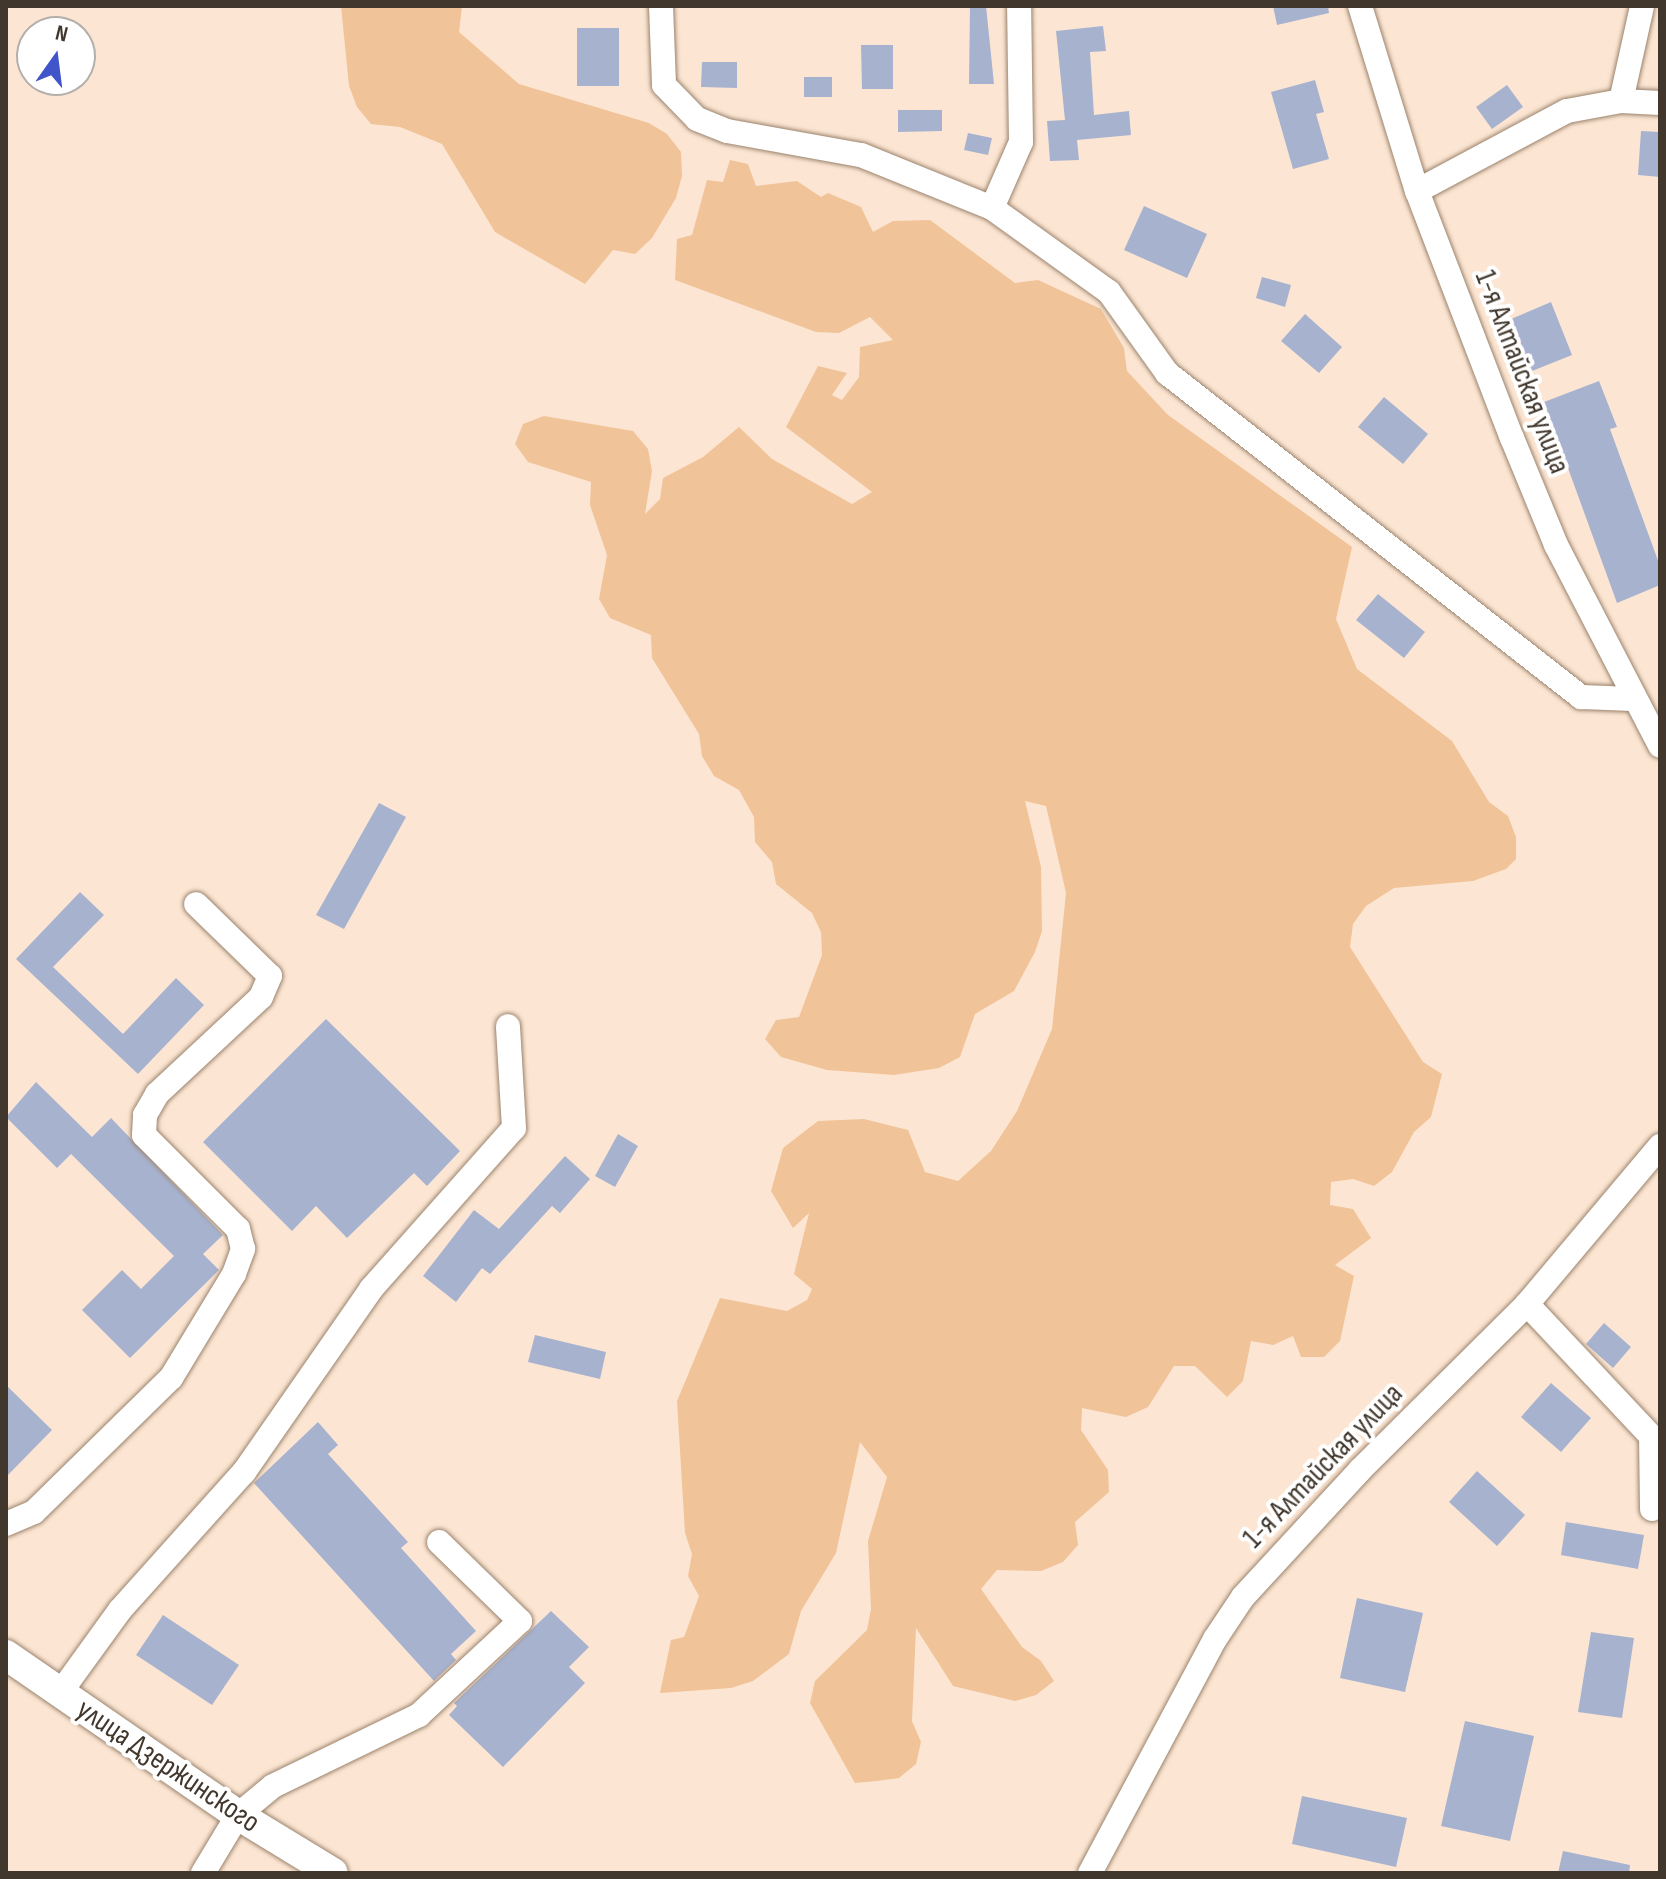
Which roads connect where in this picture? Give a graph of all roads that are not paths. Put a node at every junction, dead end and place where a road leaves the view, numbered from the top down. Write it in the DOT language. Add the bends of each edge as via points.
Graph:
graph roads {
  1 [pos="661,6"];
  2 [pos="1019,6"];
  3 [pos="1360,6"];
  4 [pos="1642,6"];
  5 [pos="1621,101"];
  6 [pos="1660,103"];
  7 [pos="1417,191"];
  8 [pos="992,208"];
  9 [pos="1633,699"];
  10 [pos="1660,746"];
  11 [pos="196,904"];
  12 [pos="508,1026"];
  13 [pos="1660,1146"];
  14 [pos="1527,1304"];
  15 [pos="1652,1509"];
  16 [pos="6,1524"];
  17 [pos="439,1542"];
  18 [pos="6,1655"];
  19 [pos="60,1693"];
  20 [pos="238,1815"];
  21 [pos="203,1873"];
  22 [pos="333,1873"];
  23 [pos="1090,1873"];
  1 -- 8 [label="street" via="664,85 684,109 712,127 861,155"];
  2 -- 8 [label="street" via="1021,142"];
  3 -- 7 [label="street, 1-я Алтайская улица"];
  4 -- 5 [label="street"];
  5 -- 6 [label="street"];
  5 -- 7 [label="street" via="1543,121"];
  7 -- 9 [label="street, 1-я Алтайская улица" via="1556,545"];
  8 -- 9 [label="street" via="1090,274 1167,373 1581,697"];
  9 -- 10 [label="street, 1-я Алтайская улица"];
  11 -- 16 [label="street" via="270,976 261,997 157,1094 145,1115 144,1135 238,1229 243,1249 234,1274 171,1378 34,1512"];
  12 -- 19 [label="street" via="514,1128 371,1289 244,1472 120,1610"];
  13 -- 14 [label="street, 1-я Алтайская улица"];
  14 -- 15 [label="street" via="1651,1436"];
  14 -- 23 [label="street, 1-я Алтайская улица" via="1339,1491 1243,1597 1215,1639"];
  17 -- 20 [label="street" via="520,1621 419,1715 273,1786"];
  18 -- 19 [label="main road, улица Дзержинского"];
  19 -- 20 [label="main road, улица Дзержинского"];
  20 -- 21 [label="street"];
  20 -- 22 [label="main road, улица Дзержинского"];
}
